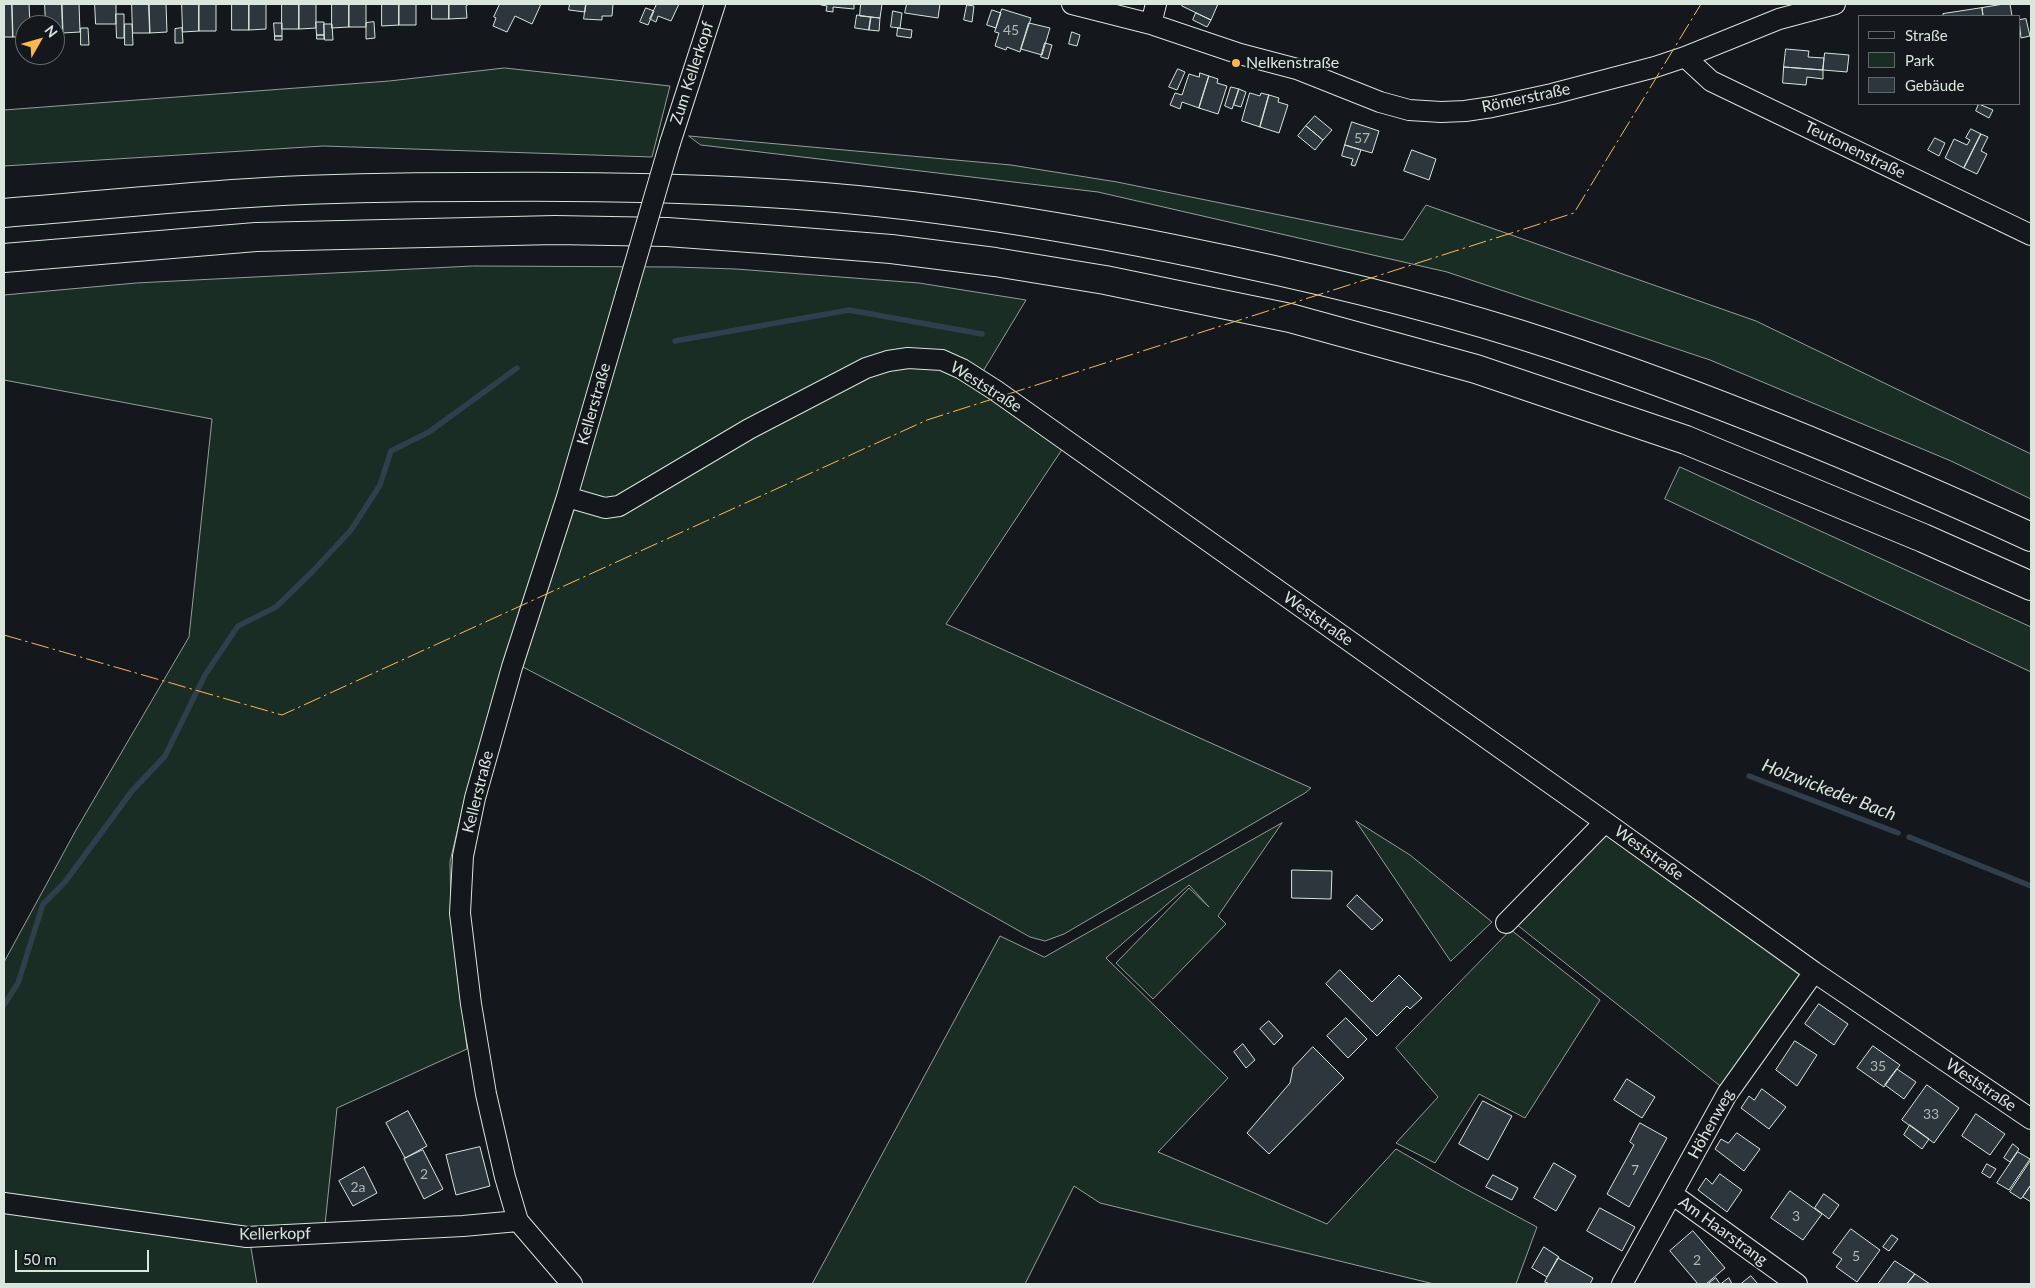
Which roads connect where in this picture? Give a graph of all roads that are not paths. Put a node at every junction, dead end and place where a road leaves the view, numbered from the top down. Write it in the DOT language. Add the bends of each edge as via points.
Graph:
graph roads {
  1 [pos="715,4"];
  2 [pos="1072,4"];
  3 [pos="1156,4"];
  4 [pos="1835,4"];
  5 [pos="1151,24"];
  6 [pos="1685,57"];
  7 [pos="4,213"];
  8 [pos="2031,235"];
  9 [pos="4,258"];
  10 [pos="626,294"];
  11 [pos="567,497"];
  12 [pos="2031,537"];
  13 [pos="2031,586"];
  14 [pos="1605,822"];
  15 [pos="1506,923"];
  16 [pos="1814,972"];
  17 [pos="2031,1119"];
  18 [pos="1672,1194"];
  19 [pos="4,1203"];
  20 [pos="518,1221"];
  21 [pos="572,1284"];
  22 [pos="1622,1284"];
  23 [pos="1798,1284"];
  1 -- 10 [label="street, Zum Kellerkopf, bridge"];
  2 -- 5 [label="street, Römerstraße"];
  3 -- 5 [label="street"];
  4 -- 6 [label="street, Römerstraße" via="1779,18"];
  5 -- 6 [label="street, Römerstraße" via="1297,69 1380,102 1409,110 1441,112 1465,111 1552,94"];
  6 -- 8 [label="street, Teutonenstraße" via="1711,81"];
  7 -- 12 [label="highway" via="266,192 553,186 767,193 896,204 1015,219 1122,237 1276,270 1414,304 1551,345 1692,394 1808,440"];
  9 -- 13 [label="highway" via="256,237 555,230 667,232 891,249 995,262 1105,280 1290,318 1476,369 1686,440"];
  10 -- 11 [label="street, Kellerstraße"];
  11 -- 14 [label="street, Weststraße" via="605,508 618,506 749,429 866,368 908,358 942,360 995,390"];
  11 -- 20 [label="street, Kellerstraße" via="509,676 475,798 463,856 460,913 470,1004 486,1094"];
  14 -- 15 [label="street"];
  14 -- 16 [label="street, Weststraße"];
  16 -- 17 [label="street, Weststraße"];
  16 -- 18 [label="street, Höhenweg" via="1726,1094"];
  18 -- 22 [label="street, Höhenweg"];
  18 -- 23 [label="street, Am Haarstrang"];
  19 -- 20 [label="street, Kellerkopf" via="247,1237"];
  20 -- 21 [label="street, Kellerstraße"];
}
